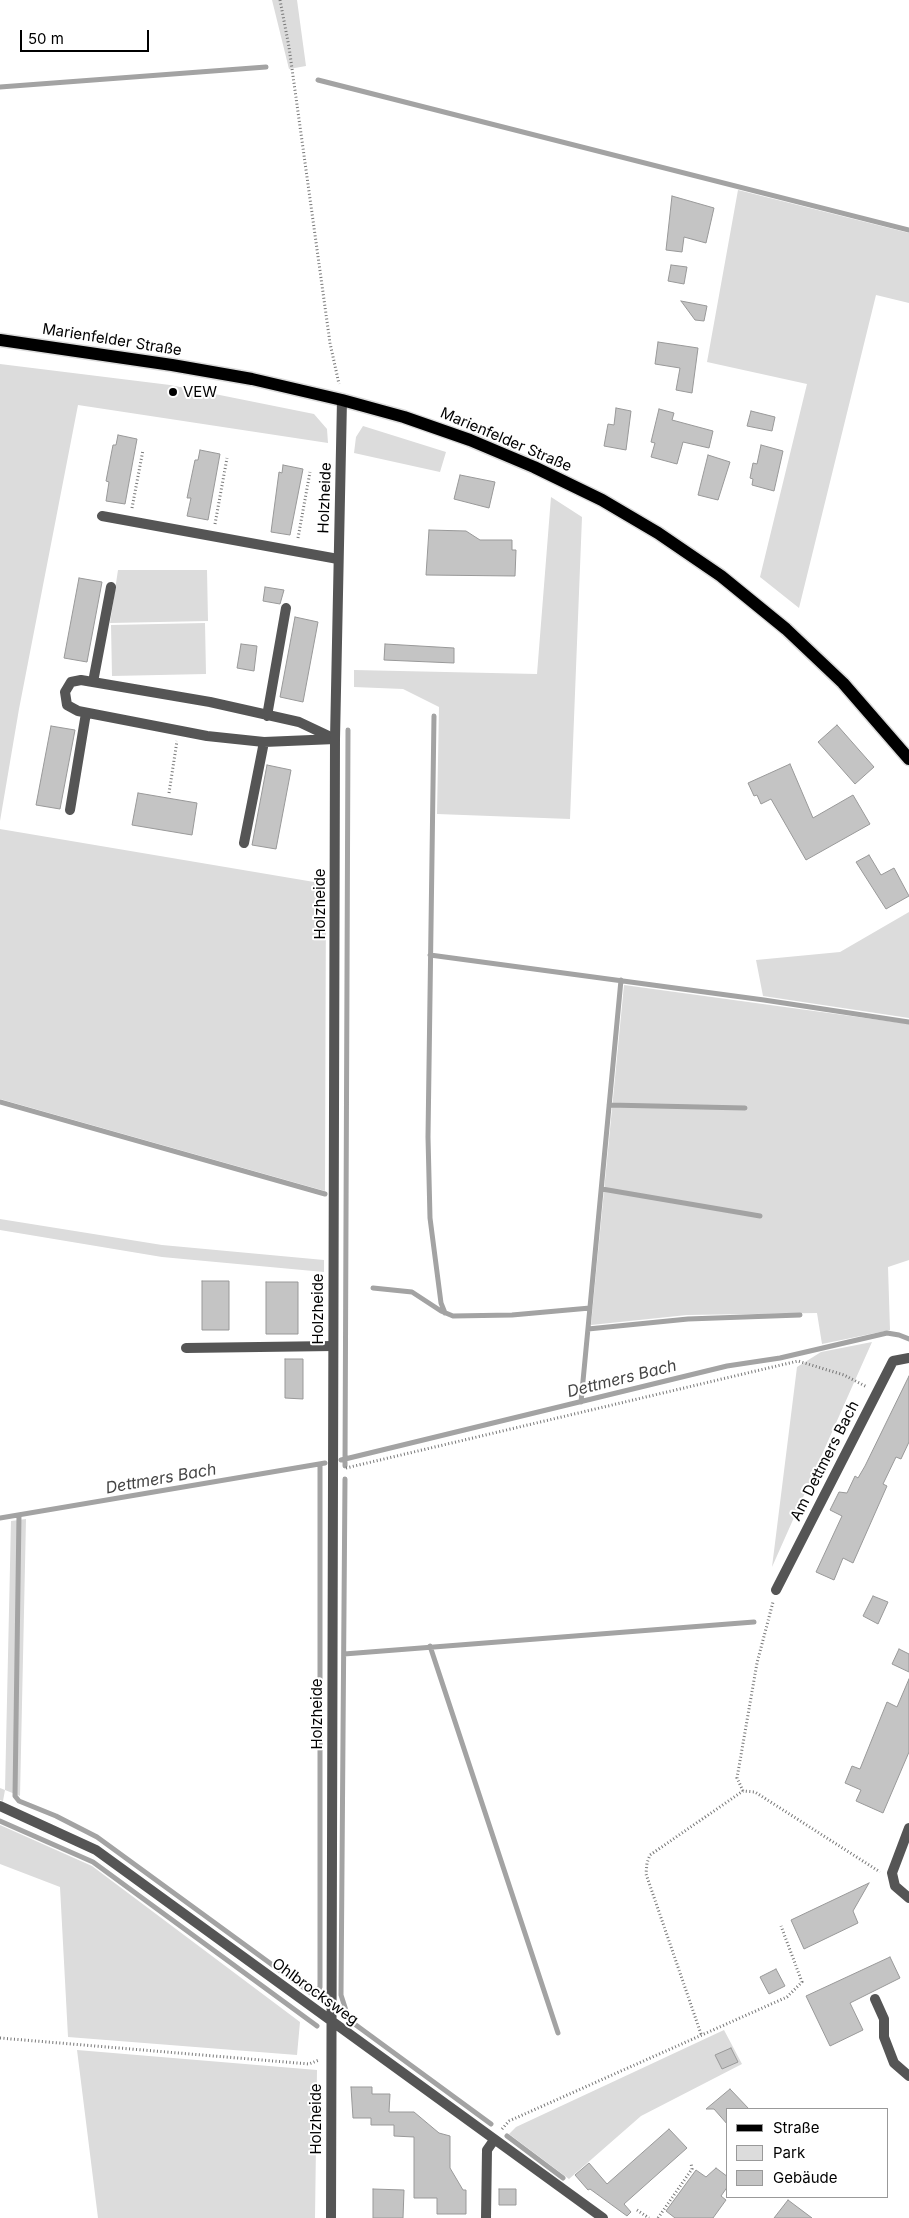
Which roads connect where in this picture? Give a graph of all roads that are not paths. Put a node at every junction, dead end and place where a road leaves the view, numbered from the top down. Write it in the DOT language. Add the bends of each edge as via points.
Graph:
graph roads {
  1 [pos="0,340"];
  2 [pos="342,400"];
  3 [pos="102,516"];
  4 [pos="338,559"];
  5 [pos="111,587"];
  6 [pos="286,608"];
  7 [pos="93,682"];
  8 [pos="86,713"];
  9 [pos="267,716"];
  10 [pos="335,739"];
  11 [pos="264,742"];
  12 [pos="909,759"];
  13 [pos="70,810"];
  14 [pos="244,843"];
  15 [pos="333,1346"];
  16 [pos="186,1348"];
  17 [pos="909,1358"];
  18 [pos="776,1590"];
  19 [pos="0,1806"];
  20 [pos="909,1828"];
  21 [pos="909,1898"];
  22 [pos="875,1999"];
  23 [pos="331,2022"];
  24 [pos="909,2076"];
  25 [pos="494,2140"];
  26 [pos="331,2218"];
  27 [pos="486,2218"];
  28 [pos="602,2218"];
  1 -- 2 [label="main road, Marienfelder Straße" via="252,379"];
  2 -- 4 [label="street, Holzheide"];
  2 -- 12 [label="main road, Marienfelder Straße" via="470,440 534,467 602,500 665,537 721,576 786,629 843,683"];
  3 -- 4 [label="street"];
  4 -- 10 [label="street, Holzheide"];
  5 -- 7 [label="street"];
  6 -- 9 [label="street"];
  7 -- 8 [label="street" via="71,682 65,692 67,705"];
  7 -- 9 [label="street" via="210,702"];
  8 -- 11 [label="street" via="179,731"];
  8 -- 13 [label="street"];
  9 -- 10 [label="street" via="299,722"];
  10 -- 11 [label="street"];
  10 -- 15 [label="street, Holzheide"];
  11 -- 14 [label="street"];
  15 -- 16 [label="street"];
  15 -- 23 [label="street, Holzheide"];
  17 -- 18 [label="street, Am Dettmers Bach" via="893,1361"];
  19 -- 23 [label="street, Ohlbrocksweg" via="96,1850"];
  20 -- 21 [label="street" via="892,1873 895,1886"];
  22 -- 24 [label="street" via="884,2019 884,2037 894,2063"];
  23 -- 25 [label="street, Ohlbrocksweg"];
  23 -- 26 [label="street, Holzheide"];
  25 -- 27 [label="street" via="487,2150"];
  25 -- 28 [label="street, Ohlbrocksweg"];
}
